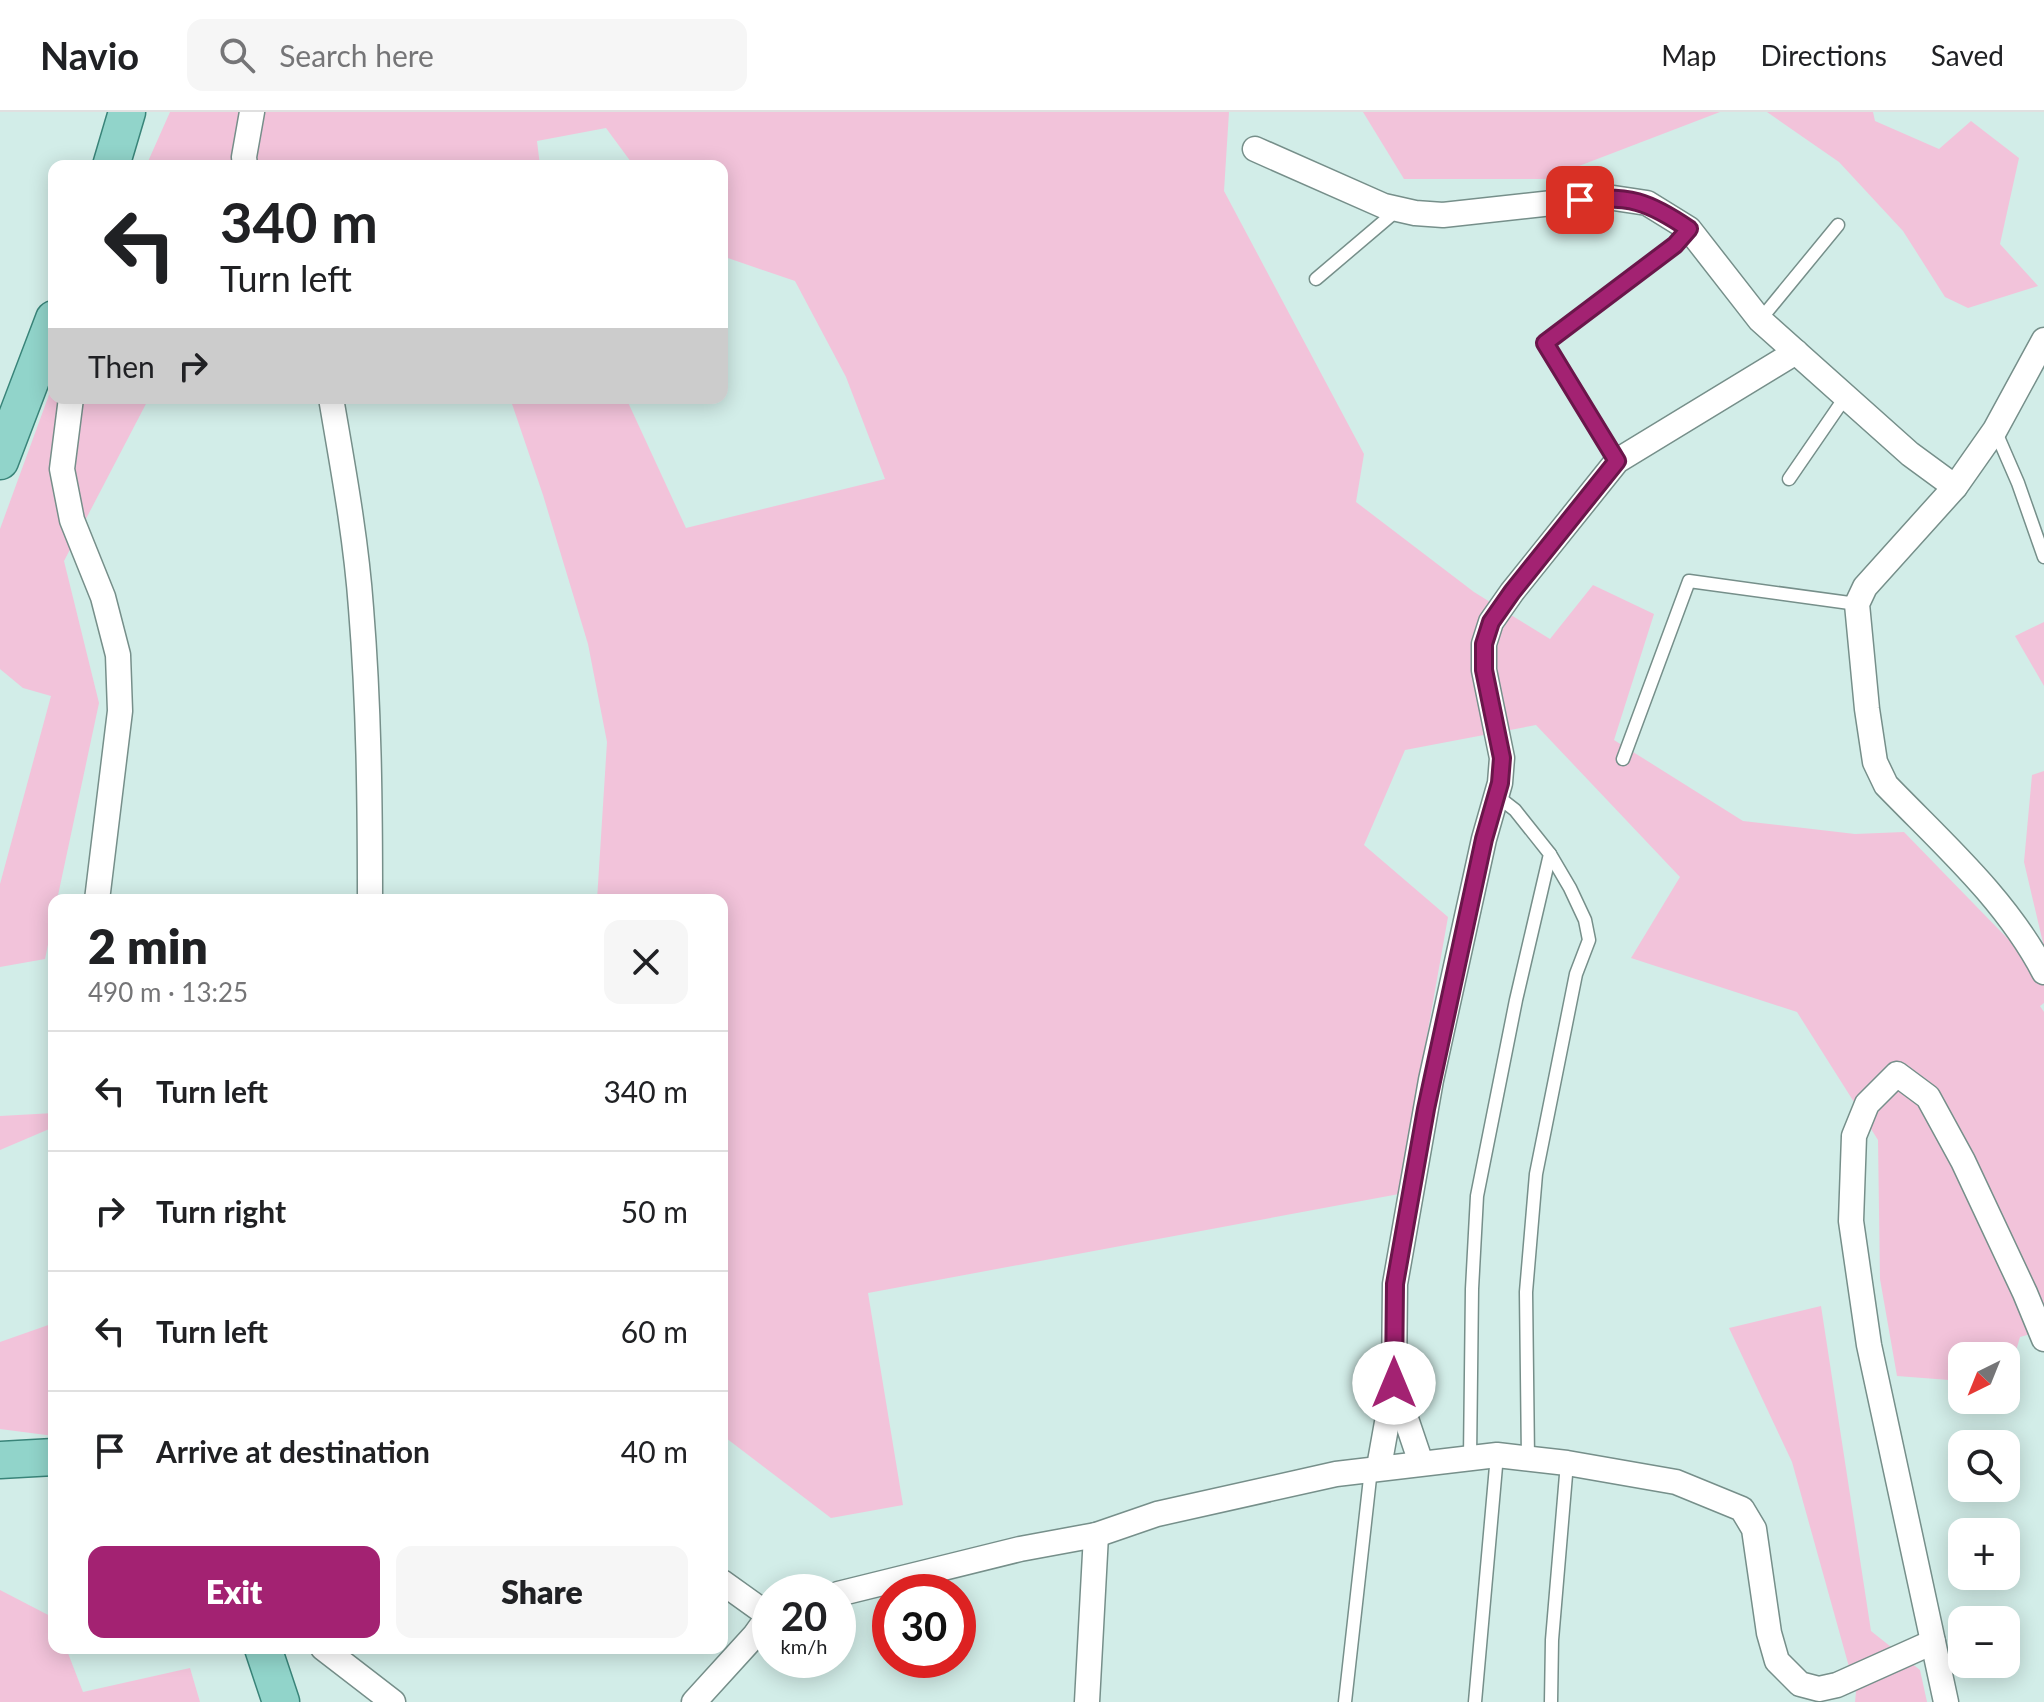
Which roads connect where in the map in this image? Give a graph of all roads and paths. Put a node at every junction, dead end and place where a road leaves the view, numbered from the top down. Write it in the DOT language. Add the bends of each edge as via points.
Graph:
graph roads {
  1 [pos="127,112"];
  2 [pos="252,112"];
  3 [pos="1255,149"];
  4 [pos="115,160"];
  5 [pos="244,160"];
  6 [pos="1394,209"];
  7 [pos="1838,225"];
  8 [pos="1689,229"];
  9 [pos="1316,279"];
  10 [pos="1760,320"];
  11 [pos="48,335"];
  12 [pos="2044,340"];
  13 [pos="1796,352"];
  14 [pos="1846,396"];
  15 [pos="70,404"];
  16 [pos="332,404"];
  17 [pos="1995,430"];
  18 [pos="0,461"];
  19 [pos="1617,461"];
  20 [pos="1789,479"];
  21 [pos="1955,487"];
  22 [pos="2044,557"];
  23 [pos="1857,604"];
  24 [pos="1623,759"];
  25 [pos="1497,796"];
  26 [pos="1550,854"];
  27 [pos="98,894"];
  28 [pos="370,894"];
  29 [pos="2044,972"];
  30 [pos="2044,1339"];
  31 [pos="1394,1383"];
  32 [pos="1497,1455"];
  33 [pos="48,1457"];
  34 [pos="1470,1458"];
  35 [pos="1528,1459"];
  36 [pos="0,1460"];
  37 [pos="1421,1463"];
  38 [pos="1567,1463"];
  39 [pos="1375,1468"];
  40 [pos="1096,1535"];
  41 [pos="728,1586"];
  42 [pos="856,1590"];
  43 [pos="752,1603"];
  44 [pos="752,1638"];
  45 [pos="1933,1642"];
  46 [pos="265,1654"];
  47 [pos="331,1654"];
  48 [pos="281,1702"];
  49 [pos="393,1702"];
  50 [pos="694,1702"];
  51 [pos="1087,1702"];
  52 [pos="1345,1702"];
  53 [pos="1475,1702"];
  54 [pos="1551,1702"];
  55 [pos="1946,1702"];
  1 -- 4 [label="main road"];
  2 -- 5 [label="street"];
  3 -- 6 [label="street"];
  6 -- 8 [label="street" via="1443,215 1607,197 1647,203"];
  6 -- 9 [label="lane"];
  7 -- 10 [label="lane"];
  8 -- 10 [label="street"];
  8 -- 19 [label="lane" via="1545,343"];
  10 -- 13 [label="street"];
  11 -- 18 [label="main road"];
  12 -- 17 [label="street"];
  13 -- 14 [label="street"];
  13 -- 19 [label="street"];
  14 -- 20 [label="lane"];
  14 -- 21 [label="street"];
  15 -- 27 [label="street" via="62,469 72,520 103,597 118,655 120,711"];
  16 -- 28 [label="street" via="361,606 370,750"];
  17 -- 21 [label="street"];
  17 -- 22 [label="lane"];
  19 -- 25 [label="street" via="1491,622 1484,670 1502,758"];
  21 -- 23 [label="street" via="1865,587"];
  23 -- 24 [label="lane" via="1689,581"];
  23 -- 29 [label="street" via="1877,772 1986,888 2027,939"];
  25 -- 26 [label="lane"];
  25 -- 31 [label="street" via="1431,1080 1395,1284"];
  26 -- 34 [label="lane" via="1477,1196"];
  26 -- 35 [label="lane" via="1585,920 1589,940 1576,974 1536,1174 1526,1292"];
  30 -- 45 [label="street" via="1928,1097 1897,1074 1867,1104 1854,1136 1851,1221 1869,1345"];
  31 -- 37 [label="street"];
  31 -- 39 [label="street"];
  32 -- 34 [label="street"];
  32 -- 35 [label="street"];
  32 -- 53 [label="lane"];
  33 -- 36 [label="main road"];
  34 -- 37 [label="street"];
  35 -- 38 [label="street"];
  37 -- 39 [label="street"];
  38 -- 45 [label="street" via="1676,1482 1742,1509 1754,1529 1777,1661 1800,1684 1819,1689 1837,1685"];
  38 -- 54 [label="lane"];
  39 -- 40 [label="street" via="1157,1514"];
  39 -- 52 [label="lane"];
  40 -- 42 [label="street"];
  40 -- 51 [label="street"];
  41 -- 43 [label="street"];
  44 -- 50 [label="street"];
  45 -- 55 [label="street"];
  46 -- 48 [label="main road"];
  47 -- 49 [label="street"];
}
